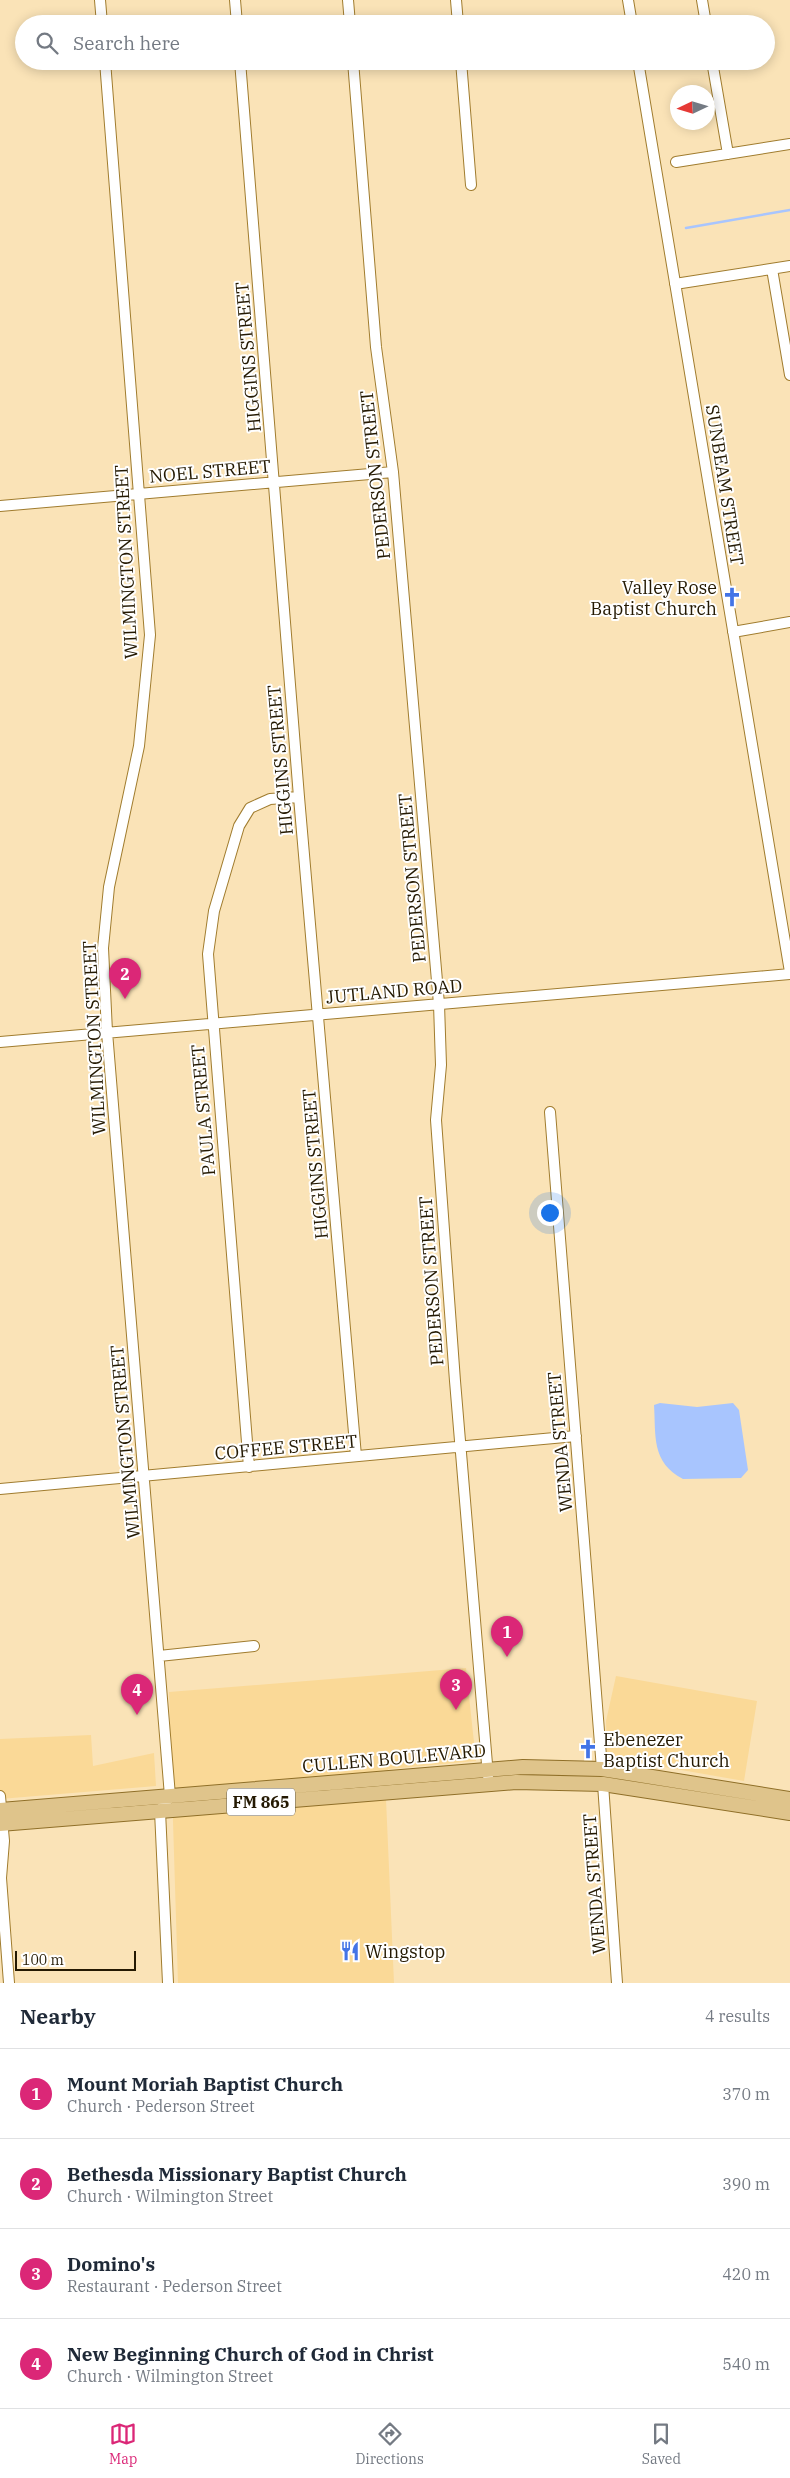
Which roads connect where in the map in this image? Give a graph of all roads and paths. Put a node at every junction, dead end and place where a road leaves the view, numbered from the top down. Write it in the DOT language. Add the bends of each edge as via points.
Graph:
graph roads {
  1 [pos="100,0"];
  2 [pos="235,0"];
  3 [pos="348,0"];
  4 [pos="456,0"];
  5 [pos="628,0"];
  6 [pos="702,0"];
  7 [pos="101,15"];
  8 [pos="236,15"];
  9 [pos="349,15"];
  10 [pos="457,15"];
  11 [pos="630,15"];
  12 [pos="704,15"];
  13 [pos="106,70"];
  14 [pos="241,70"];
  15 [pos="354,70"];
  16 [pos="462,70"];
  17 [pos="640,70"];
  18 [pos="714,70"];
  19 [pos="790,144"];
  20 [pos="728,154"];
  21 [pos="676,162"];
  22 [pos="471,185"];
  23 [pos="790,266"];
  24 [pos="772,269"];
  25 [pos="676,284"];
  26 [pos="790,375"];
  27 [pos="394,472"];
  28 [pos="274,482"];
  29 [pos="140,494"];
  30 [pos="0,506"];
  31 [pos="790,622"];
  32 [pos="733,632"];
  33 [pos="299,797"];
  34 [pos="790,973"];
  35 [pos="438,1004"];
  36 [pos="318,1014"];
  37 [pos="212,1024"];
  38 [pos="107,1032"];
  39 [pos="0,1042"];
  40 [pos="550,1112"];
  41 [pos="576,1436"];
  42 [pos="462,1447"];
  43 [pos="356,1456"];
  44 [pos="249,1467"];
  45 [pos="144,1476"];
  46 [pos="0,1489"];
  47 [pos="254,1646"];
  48 [pos="159,1656"];
  49 [pos="602,1769"];
  50 [pos="488,1776"];
  51 [pos="383,1778"];
  52 [pos="603,1784"];
  53 [pos="724,1788"];
  54 [pos="392,1790"];
  55 [pos="287,1793"];
  56 [pos="676,1795"];
  57 [pos="0,1796"];
  58 [pos="170,1796"];
  59 [pos="790,1799"];
  60 [pos="1,1810"];
  61 [pos="160,1811"];
  62 [pos="790,1813"];
  63 [pos="1,1824"];
  64 [pos="8,1983"];
  65 [pos="168,1983"];
  66 [pos="617,1983"];
  1 -- 7 [label="street"];
  2 -- 8 [label="street"];
  3 -- 9 [label="street"];
  4 -- 10 [label="street"];
  5 -- 11 [label="street"];
  6 -- 12 [label="street"];
  13 -- 29 [label="street, WILMINGTON STREET"];
  14 -- 28 [label="street, HIGGINS STREET"];
  15 -- 27 [label="street, PEDERSON STREET" via="376,347"];
  16 -- 22 [label="street"];
  17 -- 25 [label="street, SUNBEAM STREET"];
  18 -- 20 [label="street"];
  19 -- 20 [label="street"];
  20 -- 21 [label="street"];
  23 -- 24 [label="street"];
  24 -- 25 [label="street"];
  24 -- 26 [label="street"];
  25 -- 32 [label="street, SUNBEAM STREET"];
  27 -- 28 [label="street, NOEL STREET"];
  27 -- 35 [label="street, PEDERSON STREET"];
  28 -- 29 [label="street, NOEL STREET"];
  28 -- 33 [label="street, HIGGINS STREET"];
  29 -- 30 [label="street, NOEL STREET"];
  29 -- 38 [label="street, WILMINGTON STREET" via="150,635 139,746 109,887 103,948"];
  31 -- 32 [label="street"];
  32 -- 34 [label="street, SUNBEAM STREET"];
  33 -- 36 [label="street, HIGGINS STREET"];
  33 -- 37 [label="street, PAULA STREET" via="270,799 250,808 239,826 214,911 208,954"];
  34 -- 35 [label="street, JUTLAND ROAD"];
  35 -- 36 [label="street, JUTLAND ROAD"];
  35 -- 42 [label="street, PEDERSON STREET" via="441,1065 436,1120"];
  36 -- 37 [label="street, JUTLAND ROAD"];
  36 -- 43 [label="street, HIGGINS STREET"];
  37 -- 38 [label="street, JUTLAND ROAD"];
  37 -- 44 [label="street, PAULA STREET"];
  38 -- 39 [label="street, JUTLAND ROAD"];
  38 -- 45 [label="street, WILMINGTON STREET"];
  40 -- 41 [label="street, WENDA STREET"];
  41 -- 42 [label="street, COFFEE STREET"];
  41 -- 49 [label="street, WENDA STREET"];
  42 -- 43 [label="street, COFFEE STREET"];
  42 -- 50 [label="street, PEDERSON STREET"];
  43 -- 44 [label="street, COFFEE STREET"];
  44 -- 45 [label="street, COFFEE STREET"];
  45 -- 46 [label="street, COFFEE STREET"];
  45 -- 48 [label="street, WILMINGTON STREET"];
  47 -- 48 [label="street"];
  48 -- 58 [label="street, WILMINGTON STREET"];
  49 -- 50 [label="main road, CULLEN BOULEVARD / FM 865" via="552,1767"];
  49 -- 53 [label="main road, CULLEN BOULEVARD / FM 865"];
  50 -- 51 [label="main road, CULLEN BOULEVARD / FM 865"];
  50 -- 52 [label="main road, CULLEN BOULEVARD / FM 865"];
  50 -- 54 [label="main road, CULLEN BOULEVARD / FM 865"];
  51 -- 54 [label="main road"];
  51 -- 55 [label="main road, CULLEN BOULEVARD / FM 865"];
  52 -- 56 [label="main road, CULLEN BOULEVARD / FM 865"];
  52 -- 66 [label="street, WENDA STREET"];
  53 -- 56 [label="main road" via="720,1794 687,1790"];
  53 -- 59 [label="main road, CULLEN BOULEVARD / FM 865"];
  54 -- 55 [label="main road, CULLEN BOULEVARD / FM 865"];
  55 -- 58 [label="main road, CULLEN BOULEVARD / FM 865"];
  55 -- 61 [label="main road, CULLEN BOULEVARD / FM 865"];
  56 -- 62 [label="main road, CULLEN BOULEVARD / FM 865"];
  57 -- 60 [label="street"];
  58 -- 60 [label="main road, CULLEN BOULEVARD / FM 865"];
  58 -- 61 [label="street"];
  60 -- 63 [label="street"];
  61 -- 63 [label="main road, CULLEN BOULEVARD / FM 865"];
  61 -- 65 [label="street"];
  63 -- 64 [label="street"];
}
